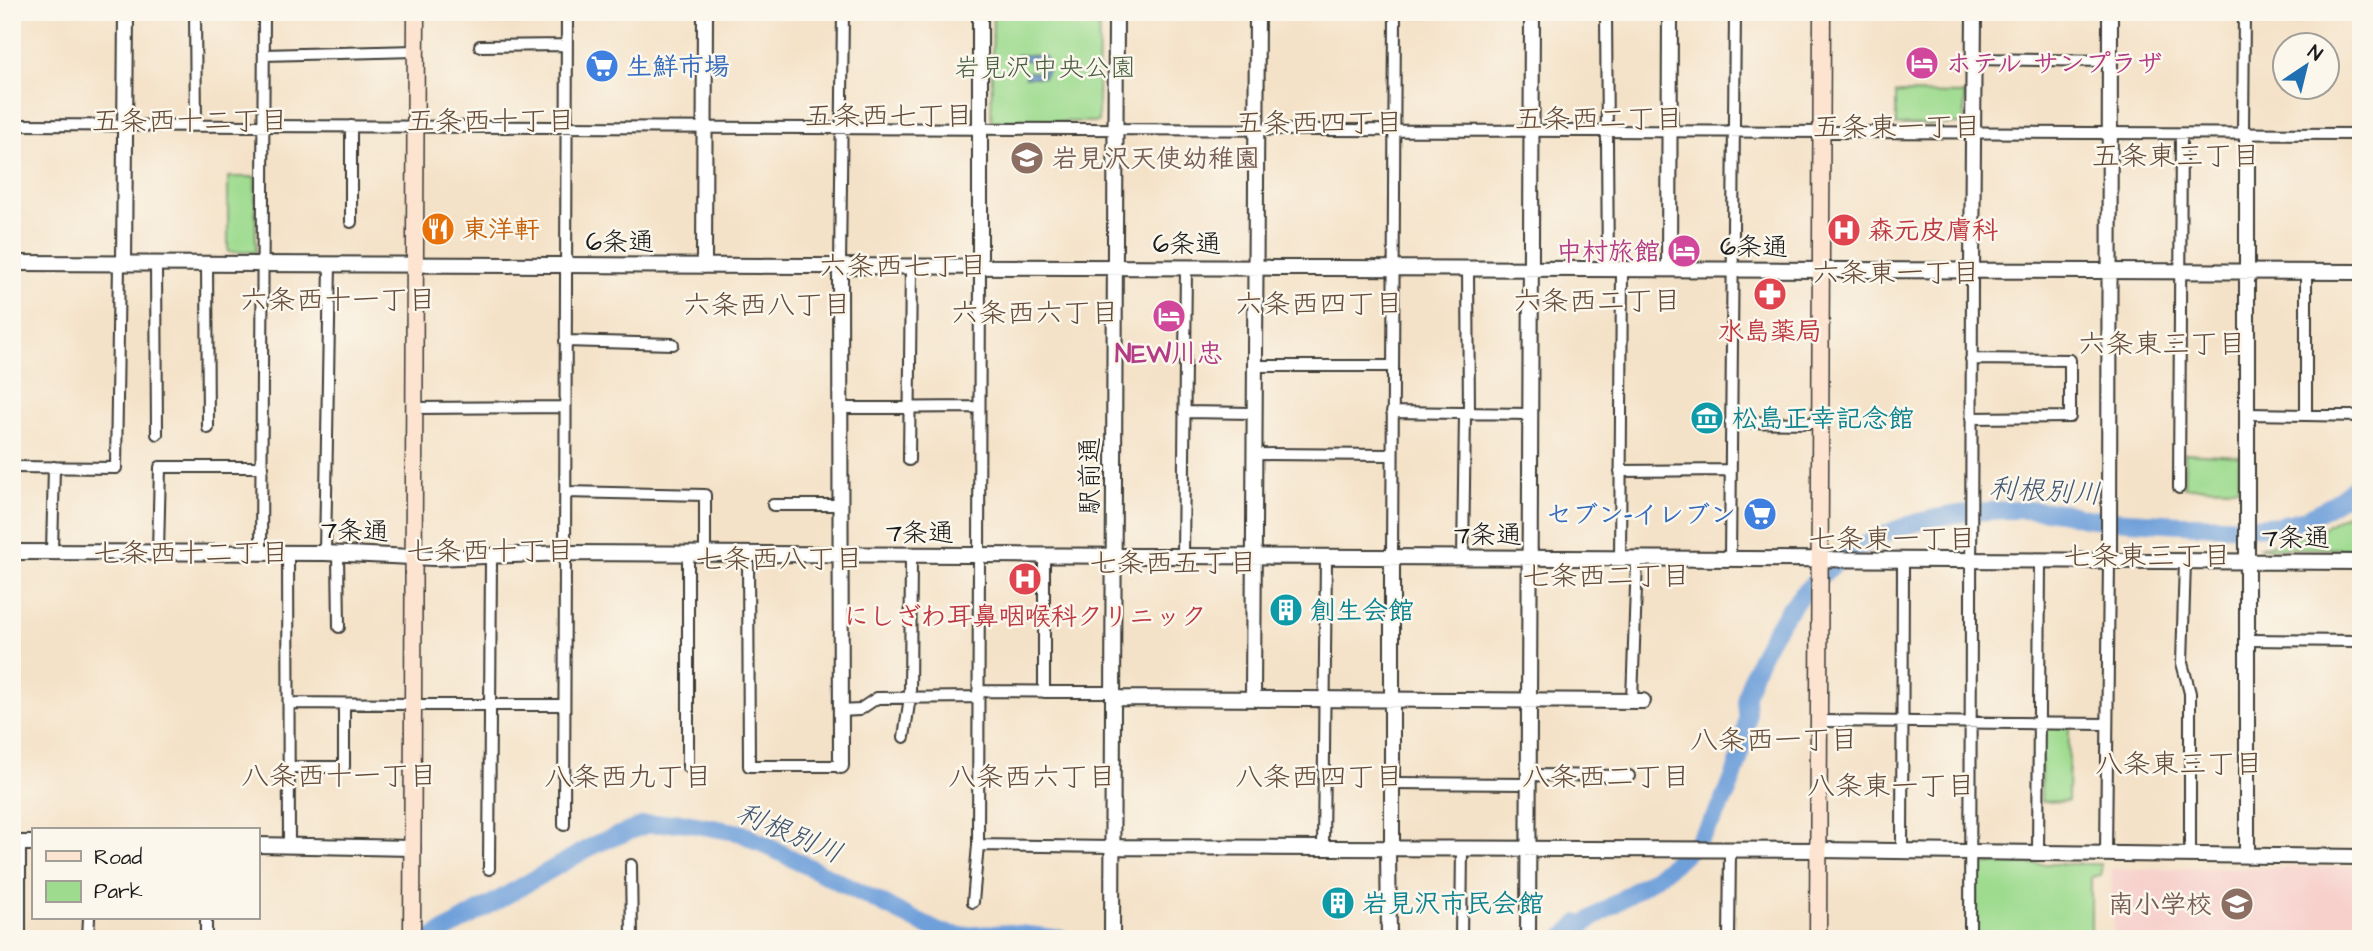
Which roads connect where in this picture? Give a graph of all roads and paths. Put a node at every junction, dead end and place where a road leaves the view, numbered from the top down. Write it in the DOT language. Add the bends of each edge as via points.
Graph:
graph roads {
  1 [pos="126,12"];
  2 [pos="195,12"];
  3 [pos="264,12"];
  4 [pos="416,12"];
  5 [pos="567,12"];
  6 [pos="705,12"];
  7 [pos="843,12"];
  8 [pos="980,12"];
  9 [pos="1116,12"];
  10 [pos="1257,12"];
  11 [pos="1395,12"];
  12 [pos="1532,12"];
  13 [pos="1606,12"];
  14 [pos="1670,12"];
  15 [pos="1735,12"];
  16 [pos="1822,12"];
  17 [pos="1974,12"];
  18 [pos="2110,12"];
  19 [pos="2244,12"];
  20 [pos="566,45"];
  21 [pos="480,46"];
  22 [pos="415,51"];
  23 [pos="264,55"];
  24 [pos="1973,59"];
  25 [pos="2110,61"];
  26 [pos="12,125"];
  27 [pos="196,125"];
  28 [pos="264,125"];
  29 [pos="126,126"];
  30 [pos="351,126"];
  31 [pos="416,126"];
  32 [pos="566,127"];
  33 [pos="705,127"];
  34 [pos="842,127"];
  35 [pos="980,128"];
  36 [pos="1115,130"];
  37 [pos="1256,130"];
  38 [pos="1394,130"];
  39 [pos="1531,131"];
  40 [pos="1605,131"];
  41 [pos="1670,131"];
  42 [pos="1735,132"];
  43 [pos="1821,132"];
  44 [pos="1972,134"];
  45 [pos="2110,134"];
  46 [pos="2181,134"];
  47 [pos="2245,134"];
  48 [pos="2361,134"];
  49 [pos="351,222"];
  50 [pos="12,262"];
  51 [pos="121,263"];
  52 [pos="156,263"];
  53 [pos="207,263"];
  54 [pos="263,264"];
  55 [pos="330,264"];
  56 [pos="415,264"];
  57 [pos="567,265"];
  58 [pos="704,266"];
  59 [pos="840,266"];
  60 [pos="911,267"];
  61 [pos="980,267"];
  62 [pos="1114,267"];
  63 [pos="1186,267"];
  64 [pos="1255,268"];
  65 [pos="1393,269"];
  66 [pos="1468,269"];
  67 [pos="1531,269"];
  68 [pos="1669,269"];
  69 [pos="1615,270"];
  70 [pos="1732,270"];
  71 [pos="2109,270"];
  72 [pos="1821,271"];
  73 [pos="2179,271"];
  74 [pos="1972,272"];
  75 [pos="2247,272"];
  76 [pos="2306,272"];
  77 [pos="2361,272"];
  78 [pos="565,341"];
  79 [pos="673,344"];
  80 [pos="1971,359"];
  81 [pos="1255,366"];
  82 [pos="1392,366"];
  83 [pos="565,407"];
  84 [pos="979,407"];
  85 [pos="415,408"];
  86 [pos="841,408"];
  87 [pos="910,408"];
  88 [pos="1184,412"];
  89 [pos="1392,412"];
  90 [pos="1254,413"];
  91 [pos="1467,413"];
  92 [pos="1529,414"];
  93 [pos="2247,414"];
  94 [pos="2306,415"];
  95 [pos="2361,416"];
  96 [pos="1972,418"];
  97 [pos="1730,422"];
  98 [pos="1821,423"];
  99 [pos="208,428"];
  100 [pos="157,434"];
  101 [pos="1254,454"];
  102 [pos="1391,455"];
  103 [pos="909,460"];
  104 [pos="12,467"];
  105 [pos="54,467"];
  106 [pos="263,467"];
  107 [pos="1730,470"];
  108 [pos="1620,471"];
  109 [pos="2179,488"];
  110 [pos="565,492"];
  111 [pos="773,505"];
  112 [pos="840,505"];
  113 [pos="12,552"];
  114 [pos="52,552"];
  115 [pos="158,552"];
  116 [pos="288,553"];
  117 [pos="565,553"];
  118 [pos="261,554"];
  119 [pos="331,554"];
  120 [pos="688,554"];
  121 [pos="705,554"];
  122 [pos="748,555"];
  123 [pos="840,556"];
  124 [pos="911,556"];
  125 [pos="979,556"];
  126 [pos="1114,556"];
  127 [pos="1819,556"];
  128 [pos="414,557"];
  129 [pos="1044,557"];
  130 [pos="1183,557"];
  131 [pos="491,558"];
  132 [pos="1254,558"];
  133 [pos="1326,558"];
  134 [pos="1392,558"];
  135 [pos="1463,559"];
  136 [pos="1531,559"];
  137 [pos="1620,559"];
  138 [pos="1637,559"];
  139 [pos="1730,559"];
  140 [pos="1900,561"];
  141 [pos="1970,561"];
  142 [pos="2039,561"];
  143 [pos="2109,561"];
  144 [pos="2185,561"];
  145 [pos="2247,561"];
  146 [pos="2361,562"];
  147 [pos="339,626"];
  148 [pos="2247,640"];
  149 [pos="2361,641"];
  150 [pos="1044,692"];
  151 [pos="978,694"];
  152 [pos="1113,695"];
  153 [pos="910,697"];
  154 [pos="1253,698"];
  155 [pos="1325,698"];
  156 [pos="1392,698"];
  157 [pos="1529,699"];
  158 [pos="1638,700"];
  159 [pos="289,703"];
  160 [pos="344,704"];
  161 [pos="413,704"];
  162 [pos="491,704"];
  163 [pos="564,705"];
  164 [pos="841,711"];
  165 [pos="1819,721"];
  166 [pos="1904,722"];
  167 [pos="1971,723"];
  168 [pos="2038,723"];
  169 [pos="2107,724"];
  170 [pos="904,737"];
  171 [pos="841,766"];
  172 [pos="290,767"];
  173 [pos="688,767"];
  174 [pos="1629,776"];
  175 [pos="1528,779"];
  176 [pos="1391,783"];
  177 [pos="564,825"];
  178 [pos="22,843"];
  179 [pos="259,845"];
  180 [pos="978,845"];
  181 [pos="289,846"];
  182 [pos="1112,847"];
  183 [pos="413,848"];
  184 [pos="1324,848"];
  185 [pos="1462,848"];
  186 [pos="1528,848"];
  187 [pos="1390,849"];
  188 [pos="1730,850"];
  189 [pos="1819,850"];
  190 [pos="1902,851"];
  191 [pos="1971,851"];
  192 [pos="2038,855"];
  193 [pos="2106,855"];
  194 [pos="2190,855"];
  195 [pos="2247,856"];
  196 [pos="2361,857"];
  197 [pos="631,865"];
  198 [pos="489,869"];
  199 [pos="973,902"];
  200 [pos="89,920"];
  201 [pos="206,920"];
  202 [pos="412,932"];
  203 [pos="20,939"];
  204 [pos="88,939"];
  205 [pos="206,939"];
  206 [pos="632,939"];
  207 [pos="1112,939"];
  208 [pos="1389,939"];
  209 [pos="1461,939"];
  210 [pos="1528,939"];
  211 [pos="1729,939"];
  212 [pos="1818,939"];
  213 [pos="1970,939"];
  1 -- 29 [label="street"];
  2 -- 27 [label="street"];
  3 -- 23 [label="street"];
  4 -- 22 [label="main road"];
  5 -- 20 [label="street"];
  6 -- 33 [label="street"];
  7 -- 34 [label="street"];
  8 -- 35 [label="street"];
  9 -- 36 [label="street, 駅前通"];
  10 -- 37 [label="street"];
  11 -- 38 [label="street"];
  12 -- 39 [label="street"];
  13 -- 40 [label="street"];
  14 -- 41 [label="street"];
  15 -- 42 [label="street"];
  16 -- 43 [label="main road"];
  17 -- 24 [label="street"];
  18 -- 25 [label="street"];
  19 -- 47 [label="street"];
  20 -- 21 [label="street"];
  20 -- 32 [label="street"];
  22 -- 23 [label="street"];
  22 -- 31 [label="main road"];
  23 -- 28 [label="street"];
  24 -- 25 [label="street"];
  24 -- 44 [label="street"];
  25 -- 45 [label="street"];
  26 -- 29 [label="street"];
  27 -- 28 [label="street"];
  27 -- 29 [label="street"];
  28 -- 30 [label="street"];
  28 -- 54 [label="street"];
  29 -- 51 [label="street"];
  30 -- 31 [label="street"];
  30 -- 49 [label="street"];
  31 -- 32 [label="street"];
  31 -- 56 [label="main road"];
  32 -- 33 [label="street"];
  32 -- 57 [label="street"];
  33 -- 34 [label="street"];
  33 -- 58 [label="street"];
  34 -- 35 [label="street"];
  34 -- 59 [label="street"];
  35 -- 36 [label="street"];
  35 -- 61 [label="street"];
  36 -- 37 [label="street"];
  36 -- 62 [label="street, 駅前通"];
  37 -- 38 [label="street"];
  37 -- 64 [label="street"];
  38 -- 39 [label="street"];
  38 -- 65 [label="street"];
  39 -- 40 [label="street"];
  39 -- 67 [label="street"];
  40 -- 41 [label="street"];
  40 -- 69 [label="street"];
  41 -- 42 [label="street"];
  41 -- 68 [label="street"];
  42 -- 43 [label="street"];
  42 -- 70 [label="street"];
  43 -- 44 [label="street"];
  43 -- 72 [label="main road"];
  44 -- 45 [label="street"];
  44 -- 74 [label="street"];
  45 -- 46 [label="street"];
  45 -- 71 [label="street"];
  46 -- 47 [label="street"];
  46 -- 73 [label="street"];
  47 -- 48 [label="street"];
  47 -- 75 [label="street"];
  50 -- 51 [label="street, 6条通"];
  51 -- 52 [label="street, 6条通"];
  51 -- 105 [label="street" via="116,468"];
  52 -- 53 [label="street, 6条通"];
  52 -- 100 [label="street"];
  53 -- 54 [label="street, 6条通"];
  53 -- 99 [label="street"];
  54 -- 55 [label="street, 6条通"];
  54 -- 106 [label="street"];
  55 -- 56 [label="street, 6条通"];
  55 -- 119 [label="street"];
  56 -- 57 [label="street, 6条通"];
  56 -- 85 [label="main road"];
  57 -- 58 [label="street, 6条通"];
  57 -- 78 [label="street"];
  58 -- 59 [label="street, 6条通"];
  59 -- 60 [label="street, 6条通"];
  59 -- 86 [label="street"];
  60 -- 61 [label="street, 6条通"];
  60 -- 87 [label="street"];
  61 -- 62 [label="street, 6条通"];
  61 -- 84 [label="street"];
  62 -- 63 [label="street, 6条通"];
  62 -- 126 [label="street, 駅前通"];
  63 -- 64 [label="street, 6条通"];
  63 -- 88 [label="street"];
  64 -- 65 [label="street, 6条通"];
  64 -- 81 [label="street"];
  65 -- 66 [label="street, 6条通"];
  65 -- 82 [label="street"];
  66 -- 67 [label="street, 6条通"];
  66 -- 91 [label="street"];
  67 -- 69 [label="street, 6条通"];
  67 -- 92 [label="street"];
  68 -- 69 [label="street, 6条通"];
  68 -- 70 [label="street, 6条通"];
  69 -- 108 [label="street"];
  70 -- 72 [label="street, 6条通"];
  70 -- 97 [label="street"];
  71 -- 73 [label="street, 6条通"];
  71 -- 74 [label="street, 6条通"];
  71 -- 143 [label="street"];
  72 -- 74 [label="street, 6条通"];
  72 -- 98 [label="main road"];
  73 -- 75 [label="street, 6条通"];
  73 -- 109 [label="street"];
  74 -- 80 [label="street"];
  75 -- 76 [label="street, 6条通"];
  75 -- 93 [label="street"];
  76 -- 77 [label="street, 6条通"];
  76 -- 94 [label="street"];
  78 -- 79 [label="street"];
  78 -- 83 [label="street"];
  80 -- 96 [label="street"];
  80 -- 96 [label="street" via="2070,360 2070,417"];
  81 -- 82 [label="street"];
  81 -- 90 [label="street"];
  82 -- 89 [label="street"];
  83 -- 85 [label="street"];
  83 -- 110 [label="street"];
  84 -- 87 [label="street"];
  84 -- 125 [label="street"];
  85 -- 128 [label="main road"];
  86 -- 87 [label="street"];
  86 -- 112 [label="street"];
  87 -- 103 [label="street"];
  88 -- 90 [label="street"];
  88 -- 130 [label="street"];
  89 -- 91 [label="street"];
  89 -- 102 [label="street"];
  90 -- 101 [label="street"];
  91 -- 92 [label="street"];
  91 -- 135 [label="street"];
  92 -- 136 [label="street"];
  93 -- 94 [label="street"];
  93 -- 145 [label="street"];
  94 -- 95 [label="street"];
  96 -- 141 [label="street"];
  97 -- 98 [label="street"];
  97 -- 107 [label="street"];
  98 -- 127 [label="main road"];
  101 -- 102 [label="street"];
  101 -- 132 [label="street"];
  102 -- 134 [label="street"];
  104 -- 105 [label="street"];
  105 -- 114 [label="street"];
  106 -- 115 [label="street" via="160,467"];
  106 -- 118 [label="street"];
  107 -- 108 [label="street"];
  107 -- 139 [label="street"];
  108 -- 137 [label="street"];
  110 -- 117 [label="street"];
  110 -- 121 [label="street" via="705,495"];
  111 -- 112 [label="street"];
  112 -- 123 [label="street"];
  113 -- 114 [label="street, 7条通"];
  114 -- 115 [label="street, 7条通"];
  115 -- 118 [label="street, 7条通"];
  116 -- 118 [label="street, 7条通"];
  116 -- 119 [label="street, 7条通"];
  116 -- 159 [label="street"];
  117 -- 120 [label="street, 7条通"];
  117 -- 131 [label="street, 7条通"];
  117 -- 163 [label="street"];
  119 -- 128 [label="street, 7条通"];
  119 -- 147 [label="street"];
  120 -- 121 [label="street, 7条通"];
  120 -- 173 [label="street"];
  121 -- 122 [label="street, 7条通"];
  122 -- 123 [label="street, 7条通"];
  122 -- 171 [label="street" via="749,766"];
  123 -- 124 [label="street, 7条通"];
  123 -- 164 [label="street"];
  124 -- 125 [label="street, 7条通"];
  124 -- 153 [label="street"];
  125 -- 129 [label="street, 7条通"];
  125 -- 151 [label="street"];
  126 -- 129 [label="street, 7条通"];
  126 -- 130 [label="street, 7条通"];
  126 -- 152 [label="street, 駅前通"];
  127 -- 139 [label="street, 7条通"];
  127 -- 140 [label="street, 7条通"];
  127 -- 165 [label="main road"];
  128 -- 131 [label="street, 7条通"];
  128 -- 161 [label="main road"];
  129 -- 150 [label="street"];
  130 -- 132 [label="street, 7条通"];
  131 -- 162 [label="street"];
  132 -- 133 [label="street, 7条通"];
  132 -- 154 [label="street"];
  133 -- 134 [label="street, 7条通"];
  133 -- 155 [label="street"];
  134 -- 135 [label="street, 7条通"];
  134 -- 156 [label="street"];
  135 -- 136 [label="street, 7条通"];
  136 -- 137 [label="street, 7条通"];
  136 -- 157 [label="street"];
  137 -- 138 [label="street, 7条通"];
  138 -- 139 [label="street, 7条通"];
  138 -- 158 [label="street"];
  140 -- 141 [label="street, 7条通"];
  140 -- 166 [label="street"];
  141 -- 142 [label="street, 7条通"];
  141 -- 167 [label="street"];
  142 -- 143 [label="street, 7条通"];
  142 -- 168 [label="street"];
  143 -- 144 [label="street, 7条通"];
  143 -- 169 [label="street"];
  144 -- 145 [label="street, 7条通"];
  144 -- 194 [label="street" via="2182,663 2190,693"];
  145 -- 146 [label="street, 7条通"];
  145 -- 148 [label="street"];
  148 -- 149 [label="street"];
  148 -- 195 [label="street"];
  150 -- 151 [label="street"];
  150 -- 152 [label="street"];
  151 -- 153 [label="street"];
  151 -- 180 [label="street"];
  152 -- 154 [label="street"];
  152 -- 182 [label="street, 駅前通"];
  153 -- 164 [label="street" via="877,698 859,710"];
  153 -- 170 [label="street"];
  154 -- 155 [label="street"];
  155 -- 156 [label="street"];
  155 -- 184 [label="street"];
  156 -- 157 [label="street"];
  156 -- 176 [label="street"];
  157 -- 158 [label="street"];
  157 -- 175 [label="street"];
  159 -- 160 [label="street"];
  159 -- 172 [label="street"];
  160 -- 161 [label="street"];
  160 -- 172 [label="street" via="344,767"];
  161 -- 162 [label="street"];
  161 -- 183 [label="main road"];
  162 -- 163 [label="street"];
  162 -- 198 [label="street"];
  163 -- 177 [label="street"];
  164 -- 171 [label="street"];
  165 -- 166 [label="street"];
  165 -- 189 [label="main road"];
  166 -- 167 [label="street"];
  166 -- 190 [label="street"];
  167 -- 168 [label="street"];
  167 -- 191 [label="street"];
  168 -- 169 [label="street"];
  168 -- 192 [label="street"];
  169 -- 193 [label="street"];
  172 -- 181 [label="street"];
  174 -- 175 [label="street"];
  175 -- 176 [label="street"];
  175 -- 186 [label="street"];
  176 -- 187 [label="street"];
  178 -- 203 [label="street"];
  179 -- 181 [label="street"];
  180 -- 182 [label="street"];
  180 -- 199 [label="street"];
  181 -- 183 [label="street"];
  182 -- 184 [label="street"];
  182 -- 207 [label="street, 駅前通"];
  183 -- 202 [label="main road"];
  184 -- 187 [label="street"];
  185 -- 186 [label="street"];
  185 -- 187 [label="street"];
  185 -- 209 [label="street"];
  186 -- 188 [label="street"];
  186 -- 210 [label="street"];
  187 -- 208 [label="street"];
  188 -- 189 [label="street"];
  188 -- 211 [label="street"];
  189 -- 190 [label="street"];
  189 -- 212 [label="main road"];
  190 -- 191 [label="street"];
  191 -- 192 [label="street"];
  191 -- 213 [label="street"];
  192 -- 193 [label="street"];
  193 -- 194 [label="street"];
  194 -- 195 [label="street"];
  195 -- 196 [label="street"];
  197 -- 206 [label="street"];
  200 -- 204 [label="street"];
  201 -- 205 [label="street"];
}
